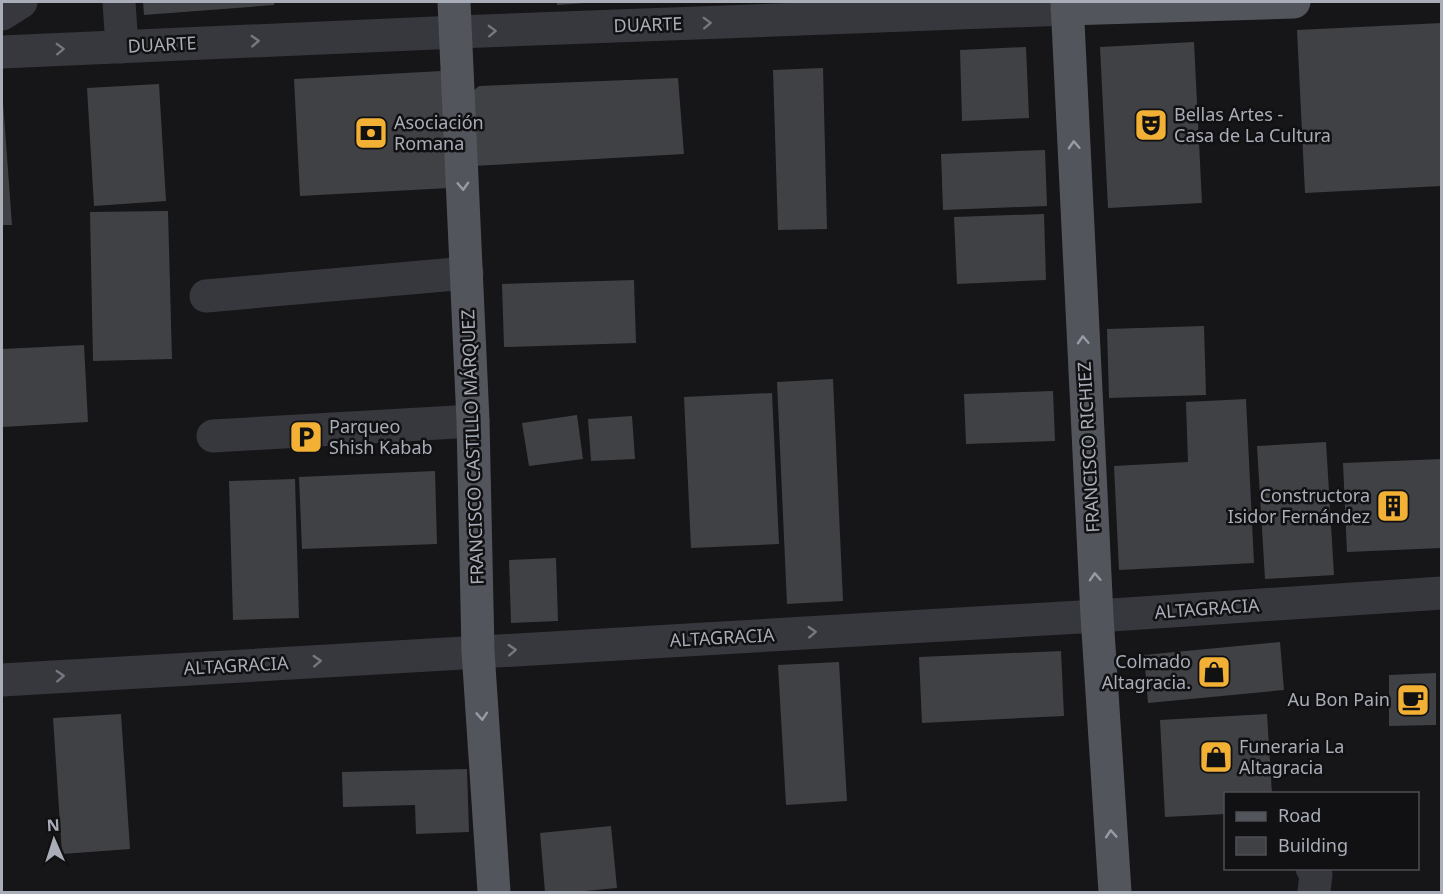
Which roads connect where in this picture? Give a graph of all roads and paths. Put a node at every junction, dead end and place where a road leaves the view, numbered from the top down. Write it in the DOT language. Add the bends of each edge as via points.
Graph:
graph roads {
  1 [pos="21,2"];
  2 [pos="119,2"];
  3 [pos="1294,2"];
  4 [pos="1067,5"];
  5 [pos="2,14"];
  6 [pos="455,17"];
  7 [pos="122,47"];
  8 [pos="2,52"];
  9 [pos="467,273"];
  10 [pos="206,296"];
  11 [pos="473,421"];
  12 [pos="213,436"];
  13 [pos="1442,592"];
  14 [pos="1097,616"];
  15 [pos="478,651"];
  16 [pos="2,680"];
  17 [pos="1313,870"];
  18 [pos="494,892"];
  19 [pos="1114,892"];
  20 [pos="1314,892"];
  1 -- 5 [label="street"];
  2 -- 7 [label="street"];
  3 -- 4 [label="main road, DUARTE"];
  6 -- 4 [label="street, DUARTE, one-way"];
  14 -- 4 [label="main road, FRANCISCO RICHIEZ, one-way"];
  7 -- 6 [label="street, DUARTE, one-way"];
  6 -- 9 [label="main road, FRANCISCO CASTILLO MÁRQUEZ, one-way"];
  8 -- 7 [label="street, DUARTE, one-way"];
  9 -- 10 [label="street"];
  9 -- 11 [label="main road, FRANCISCO CASTILLO MÁRQUEZ"];
  11 -- 12 [label="street"];
  11 -- 15 [label="main road, FRANCISCO CASTILLO MÁRQUEZ"];
  13 -- 14 [label="street, ALTAGRACIA"];
  15 -- 14 [label="street, ALTAGRACIA, one-way"];
  19 -- 14 [label="main road, FRANCISCO RICHIEZ, one-way"];
  16 -- 15 [label="street, ALTAGRACIA, one-way"];
  15 -- 18 [label="main road, FRANCISCO CASTILLO MÁRQUEZ, one-way"];
  17 -- 20 [label="street"];
}
